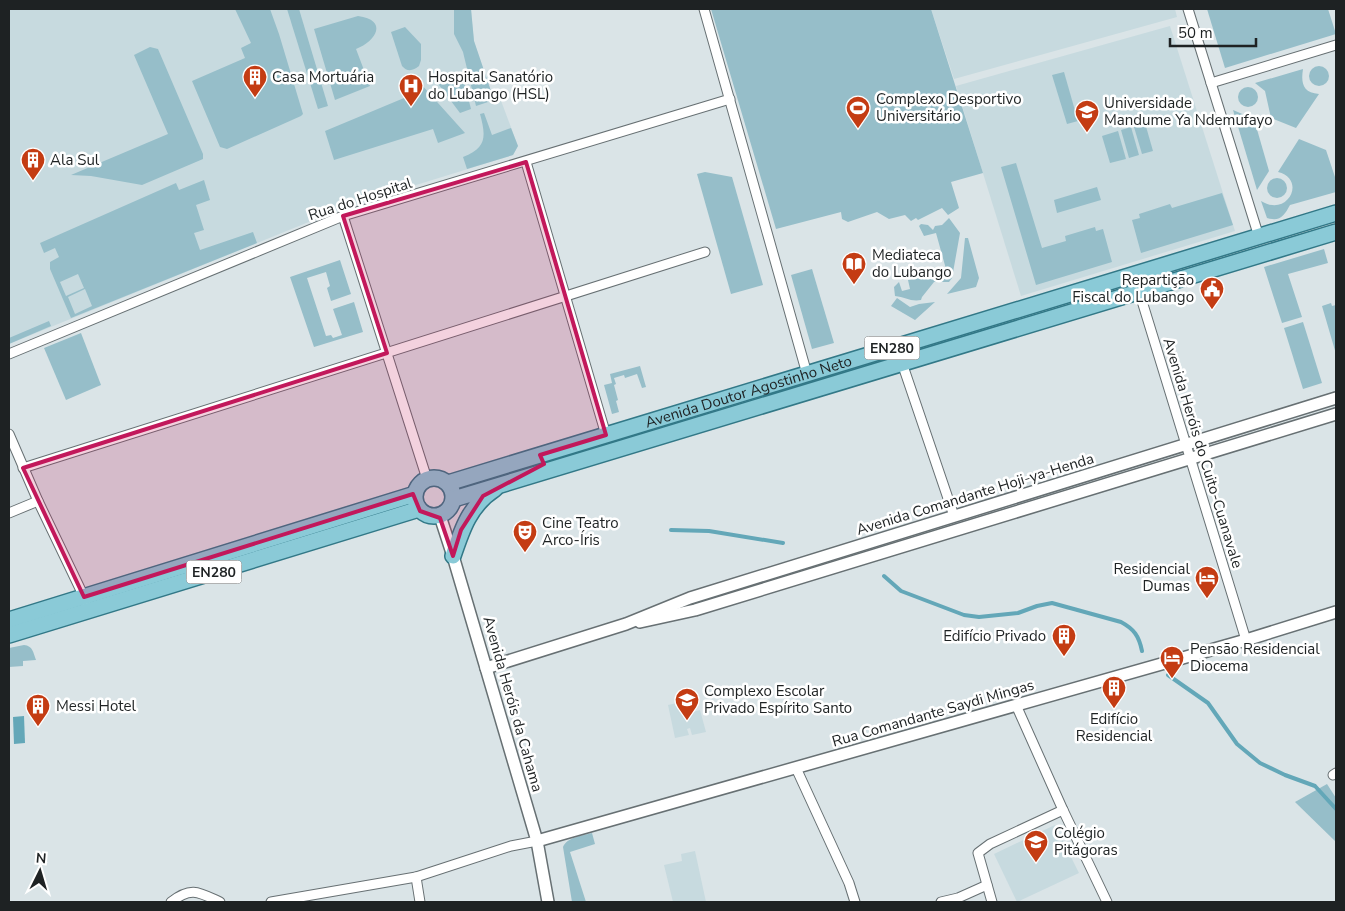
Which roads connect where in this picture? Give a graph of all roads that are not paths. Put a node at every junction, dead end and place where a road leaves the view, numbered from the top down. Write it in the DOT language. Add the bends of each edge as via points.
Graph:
graph roads {
  1 [pos="704,9"];
  2 [pos="1188,9"];
  3 [pos="1336,45"];
  4 [pos="1211,83"];
  5 [pos="730,99"];
  6 [pos="526,162"];
  7 [pos="1336,213"];
  8 [pos="343,216"];
  9 [pos="1336,232"];
  10 [pos="1259,237"];
  11 [pos="705,252"];
  12 [pos="1134,275"];
  13 [pos="1139,291"];
  14 [pos="565,297"];
  15 [pos="387,353"];
  16 [pos="9,354"];
  17 [pos="902,363"];
  18 [pos="807,374"];
  19 [pos="1336,398"];
  20 [pos="1336,414"];
  21 [pos="9,434"];
  22 [pos="606,435"];
  23 [pos="1186,444"];
  24 [pos="1190,458"];
  25 [pos="23,468"];
  26 [pos="427,479"];
  27 [pos="508,482"];
  28 [pos="448,483"];
  29 [pos="415,494"];
  30 [pos="454,499"];
  31 [pos="38,501"];
  32 [pos="418,509"];
  33 [pos="9,513"];
  34 [pos="440,516"];
  35 [pos="954,516"];
  36 [pos="453,556"];
  37 [pos="87,604"];
  38 [pos="1336,612"];
  39 [pos="9,620"];
  40 [pos="626,624"];
  41 [pos="9,634"];
  42 [pos="1246,640"];
  43 [pos="486,668"];
  44 [pos="1016,705"];
  45 [pos="796,768"];
  46 [pos="1063,810"];
  47 [pos="537,841"];
  48 [pos="416,877"];
  49 [pos="986,885"];
  50 [pos="286,900"];
  51 [pos="171,902"];
  52 [pos="220,902"];
  53 [pos="271,902"];
  54 [pos="420,902"];
  55 [pos="548,902"];
  56 [pos="855,902"];
  57 [pos="940,902"];
  58 [pos="992,902"];
  59 [pos="1107,902"];
  1 -- 5 [label="street"];
  2 -- 4 [label="street"];
  3 -- 4 [label="street"];
  4 -- 10 [label="street"];
  5 -- 6 [label="street, Rua do Hospital"];
  5 -- 18 [label="street"];
  6 -- 8 [label="street, Rua do Hospital"];
  6 -- 14 [label="street"];
  7 -- 10 [label="main road, Avenida Doutor Agostinho Neto / EN280"];
  8 -- 15 [label="street"];
  8 -- 16 [label="street, Rua do Hospital"];
  9 -- 13 [label="main road, Avenida Doutor Agostinho Neto / EN280"];
  10 -- 12 [label="main road, Avenida Doutor Agostinho Neto / EN280"];
  11 -- 14 [label="street"];
  12 -- 13 [label="street, Avenida Heróis do Cuito-Cuanavale"];
  12 -- 18 [label="main road, Avenida Doutor Agostinho Neto / EN280"];
  13 -- 17 [label="main road, Avenida Doutor Agostinho Neto / EN280"];
  13 -- 23 [label="street, Avenida Heróis do Cuito-Cuanavale"];
  14 -- 15 [label="street"];
  14 -- 22 [label="street"];
  15 -- 25 [label="street"];
  15 -- 26 [label="street"];
  17 -- 27 [label="main road, Avenida Doutor Agostinho Neto / EN280"];
  17 -- 35 [label="street"];
  18 -- 22 [label="main road, Avenida Doutor Agostinho Neto / EN280"];
  19 -- 23 [label="street, Avenida Comandante Hoji-ya-Henda"];
  20 -- 24 [label="street, Avenida Comandante Hoji-ya-Henda"];
  21 -- 25 [label="street"];
  22 -- 28 [label="main road, Avenida Doutor Agostinho Neto / EN280"];
  23 -- 24 [label="street, Avenida Heróis do Cuito-Cuanavale"];
  23 -- 35 [label="street, Avenida Comandante Hoji-ya-Henda"];
  24 -- 40 [label="street, Avenida Comandante Hoji-ya-Henda" via="695,610"];
  24 -- 42 [label="street, Avenida Heróis do Cuito-Cuanavale"];
  25 -- 31 [label="street"];
  26 -- 28 [label="main road" via="438,478"];
  26 -- 29 [label="main road"];
  27 -- 30 [label="main road, Avenida Doutor Agostinho Neto / EN280"];
  27 -- 36 [label="main road" via="484,496 472,510 461,530"];
  28 -- 30 [label="main road"];
  29 -- 32 [label="main road"];
  29 -- 37 [label="main road, EN280"];
  30 -- 34 [label="main road"];
  31 -- 33 [label="street"];
  31 -- 37 [label="street"];
  32 -- 34 [label="main road" via="429,516"];
  32 -- 37 [label="main road, EN280"];
  34 -- 36 [label="street, Avenida Heróis da Cahama"];
  35 -- 40 [label="street, Avenida Comandante Hoji-ya-Henda" via="681,601"];
  36 -- 43 [label="street, Avenida Heróis da Cahama"];
  37 -- 39 [label="main road, EN280"];
  37 -- 41 [label="main road, EN280"];
  38 -- 42 [label="street, Rua Comandante Saydi Mingas"];
  40 -- 43 [label="street, Avenida Comandante Hoji-ya-Henda"];
  42 -- 44 [label="street, Rua Comandante Saydi Mingas"];
  43 -- 47 [label="street, Avenida Heróis da Cahama"];
  44 -- 45 [label="street, Rua Comandante Saydi Mingas"];
  44 -- 46 [label="street"];
  45 -- 47 [label="street, Rua Comandante Saydi Mingas"];
  45 -- 56 [label="street"];
  46 -- 49 [label="street" via="980,849 978,856"];
  46 -- 59 [label="street"];
  47 -- 48 [label="street" via="511,846"];
  47 -- 55 [label="street, Avenida Heróis da Cahama"];
  48 -- 50 [label="street"];
  48 -- 54 [label="street"];
  49 -- 57 [label="street"];
  49 -- 58 [label="street"];
  50 -- 53 [label="street"];
  51 -- 52 [label="street" via="187,892 199,892"];
}
